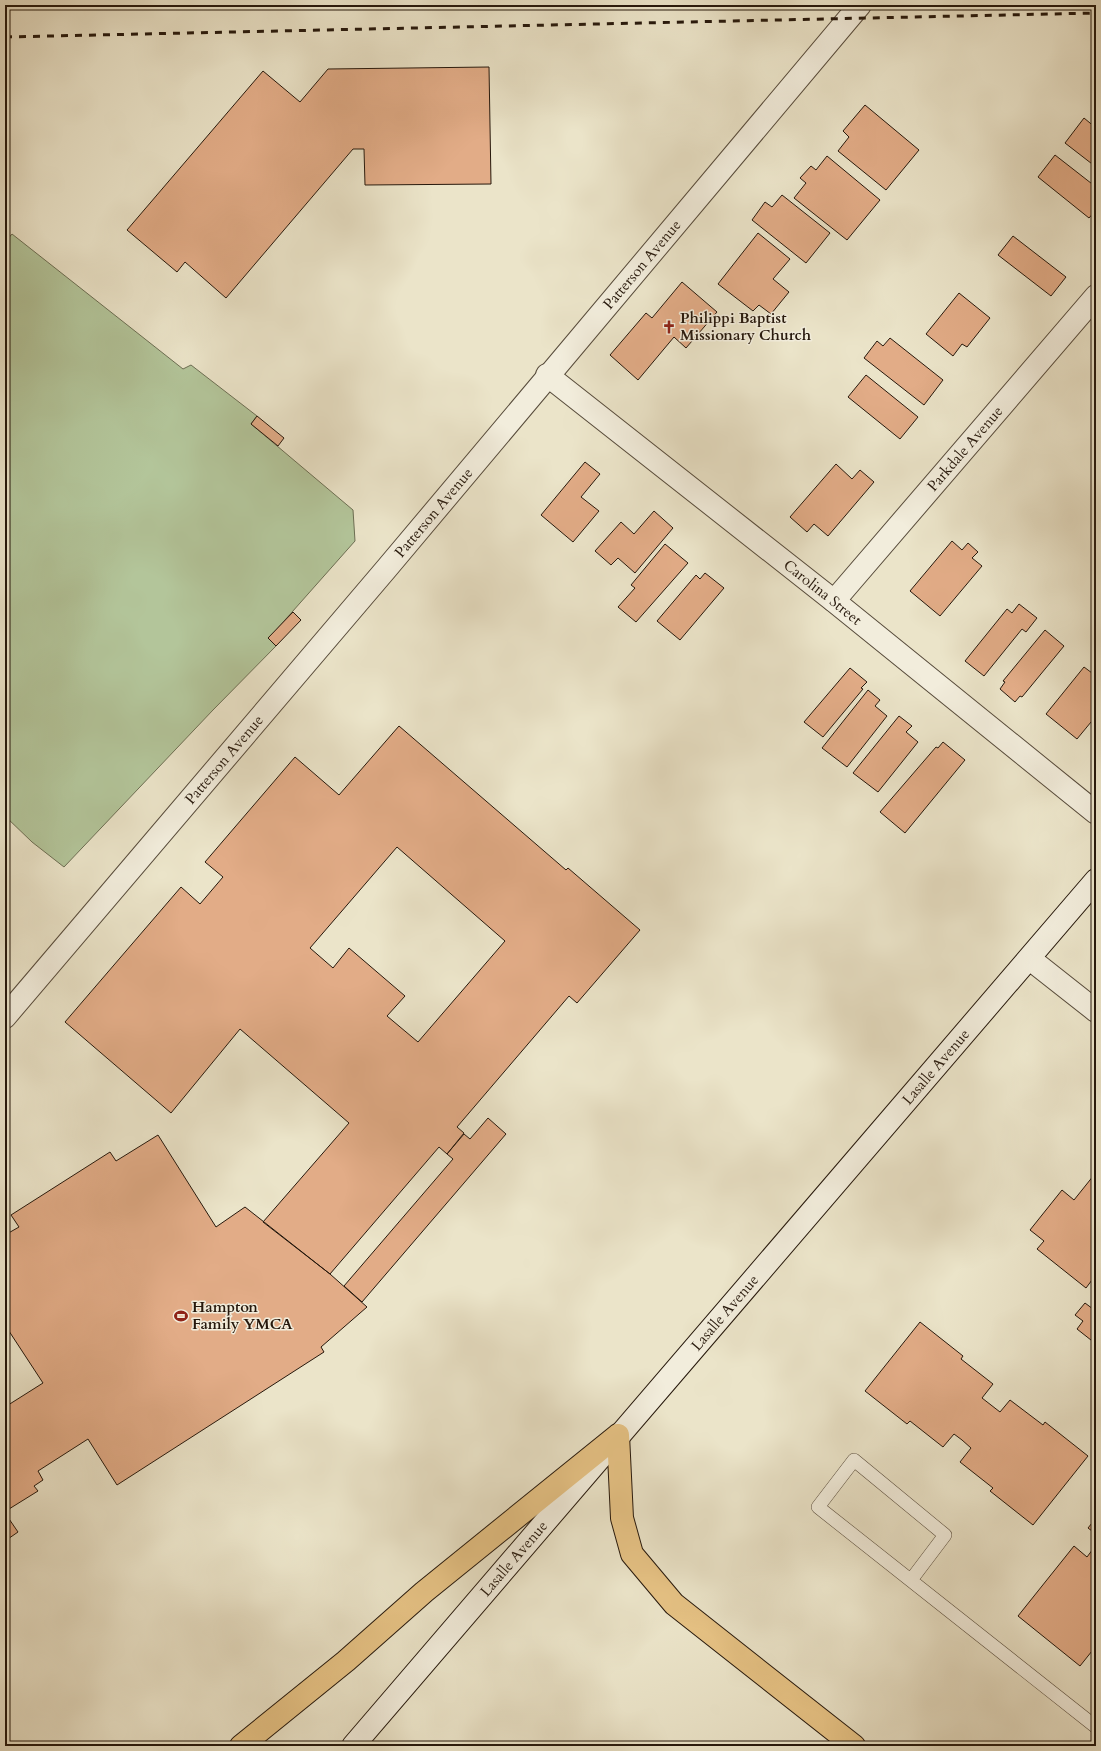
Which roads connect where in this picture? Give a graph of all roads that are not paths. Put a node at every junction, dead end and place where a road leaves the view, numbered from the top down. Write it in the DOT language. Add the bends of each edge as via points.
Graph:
graph roads {
  1 [pos="860,5"];
  2 [pos="1096,296"];
  3 [pos="547,375"];
  4 [pos="834,601"];
  5 [pos="1096,813"];
  6 [pos="1096,880"];
  7 [pos="1030,959"];
  8 [pos="1096,1011"];
  9 [pos="5,1017"];
  10 [pos="618,1435"];
  11 [pos="911,1580"];
  12 [pos="1096,1727"];
  13 [pos="241,1746"];
  14 [pos="354,1746"];
  15 [pos="854,1746"];
  1 -- 3 [label="street, Patterson Avenue"];
  2 -- 4 [label="street, Parkdale Avenue"];
  3 -- 4 [label="street, Carolina Street"];
  3 -- 9 [label="street, Patterson Avenue" via="338,626"];
  4 -- 5 [label="street, Carolina Street"];
  6 -- 7 [label="street, Lasalle Avenue"];
  7 -- 8 [label="street"];
  7 -- 10 [label="street, Lasalle Avenue"];
  10 -- 13 [label="highway" via="424,1592 346,1661"];
  10 -- 14 [label="street, Lasalle Avenue"];
  10 -- 15 [label="highway" via="622,1518 632,1554 674,1604"];
  11 -- 11 [label="lane" via="818,1507 854,1460 945,1535"];
  11 -- 12 [label="lane"];
}
